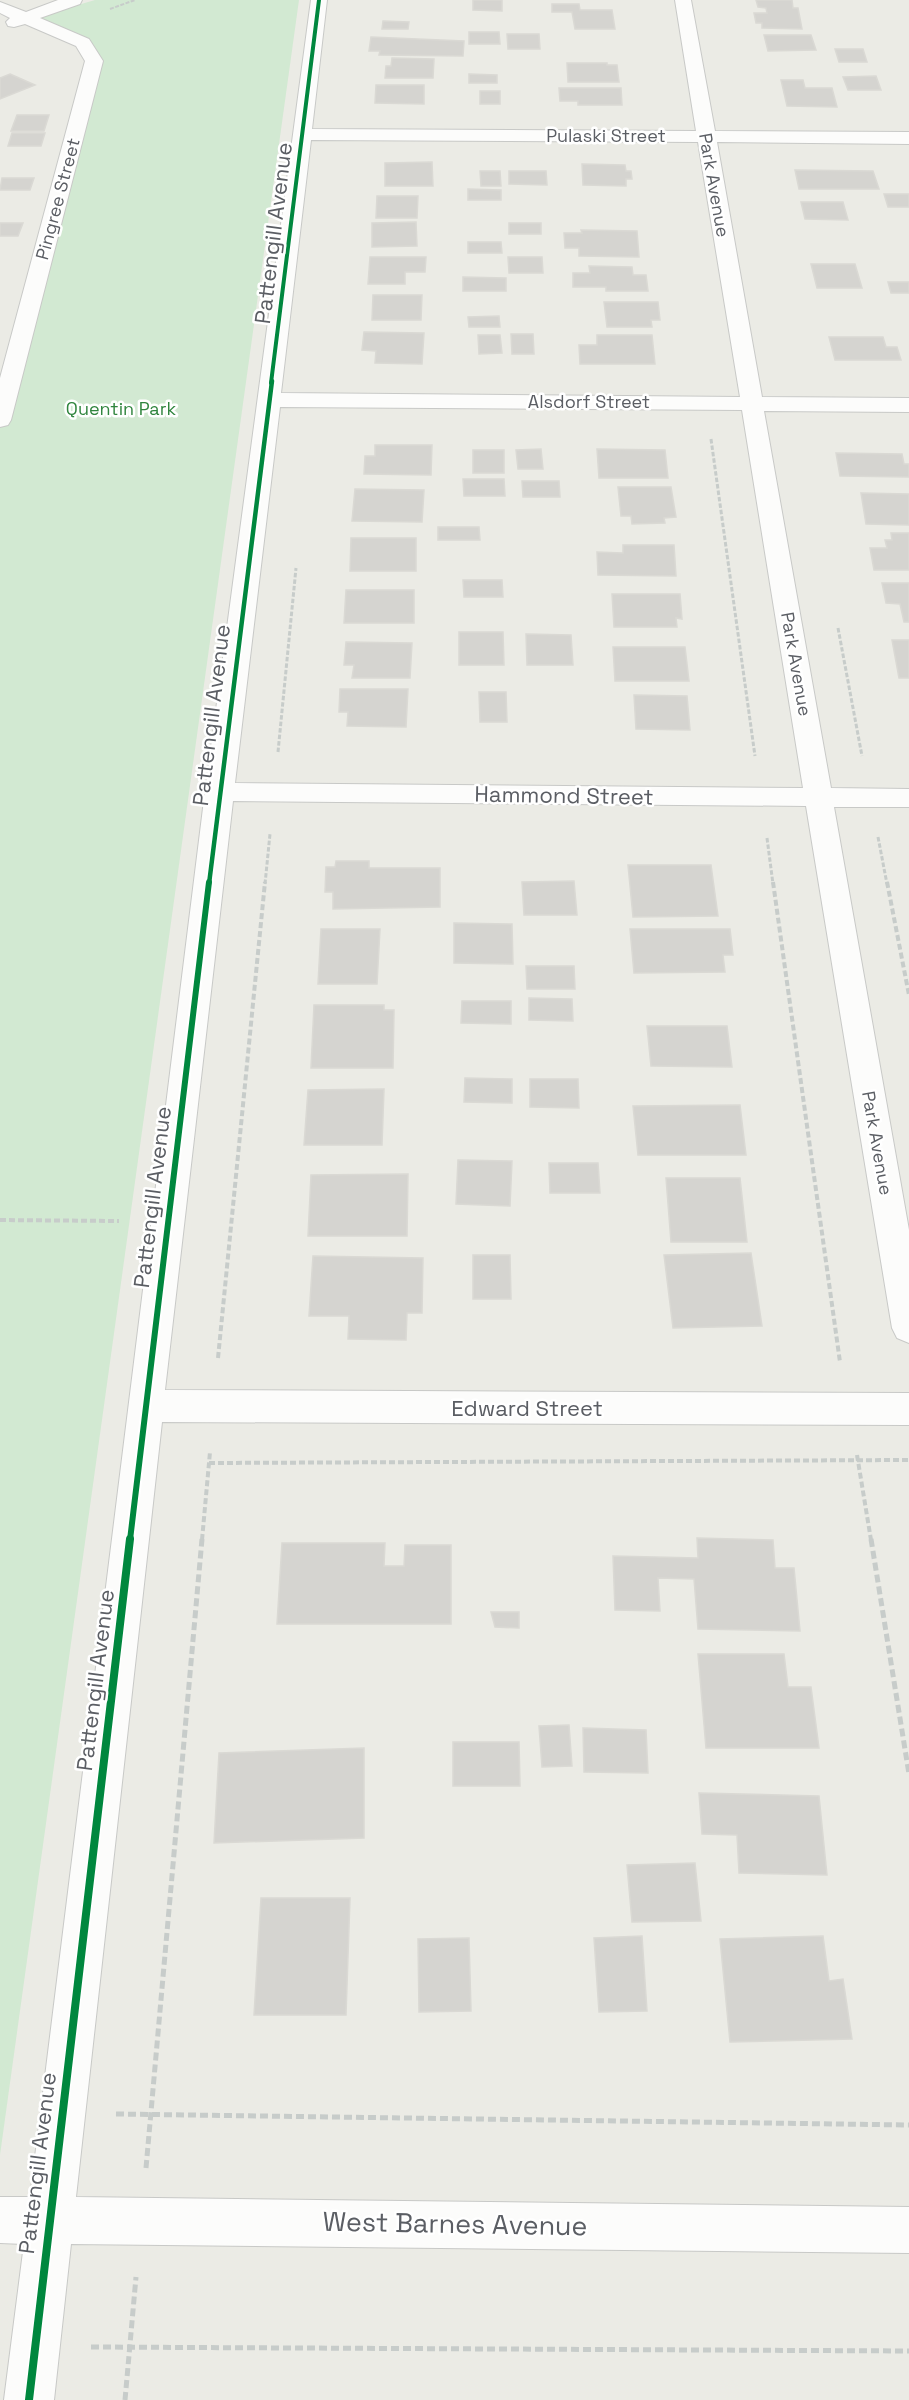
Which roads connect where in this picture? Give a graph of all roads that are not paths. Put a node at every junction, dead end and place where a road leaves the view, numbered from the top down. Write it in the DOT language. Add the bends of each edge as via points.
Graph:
graph roads {
  1 [pos="74,0"];
  2 [pos="319,0"];
  3 [pos="683,0"];
  4 [pos="0,7"];
  5 [pos="25,18"];
  6 [pos="0,27"];
  7 [pos="303,134"];
  8 [pos="706,136"];
  9 [pos="909,138"];
  10 [pos="270,400"];
  11 [pos="752,403"];
  12 [pos="909,405"];
  13 [pos="0,420"];
  14 [pos="219,792"];
  15 [pos="818,797"];
  16 [pos="909,798"];
  17 [pos="909,1328"];
  18 [pos="146,1406"];
  19 [pos="909,1410"];
  20 [pos="0,2220"];
  21 [pos="48,2221"];
  22 [pos="909,2230"];
  23 [pos="29,2400"];
  1 -- 5 [label="street"];
  2 -- 7 [label="street, Pattengill Avenue"];
  3 -- 8 [label="street, Park Avenue"];
  4 -- 5 [label="street, Pingree Street"];
  5 -- 6 [label="street"];
  5 -- 13 [label="street, Pingree Street" via="83,43 94,61"];
  7 -- 8 [label="street, Pulaski Street"];
  7 -- 10 [label="street, Pattengill Avenue"];
  8 -- 9 [label="street, Pulaski Street"];
  8 -- 11 [label="street, Park Avenue"];
  10 -- 11 [label="street, Alsdorf Street"];
  10 -- 14 [label="street, Pattengill Avenue"];
  11 -- 12 [label="street, Alsdorf Street"];
  11 -- 15 [label="street, Park Avenue"];
  14 -- 15 [label="street, Hammond Street"];
  14 -- 18 [label="street, Pattengill Avenue"];
  15 -- 16 [label="street, Hammond Street"];
  15 -- 17 [label="street, Park Avenue"];
  18 -- 19 [label="street, Edward Street"];
  18 -- 21 [label="street, Pattengill Avenue"];
  20 -- 21 [label="street, West Barnes Avenue"];
  21 -- 22 [label="street, West Barnes Avenue"];
  21 -- 23 [label="street, Pattengill Avenue"];
}
